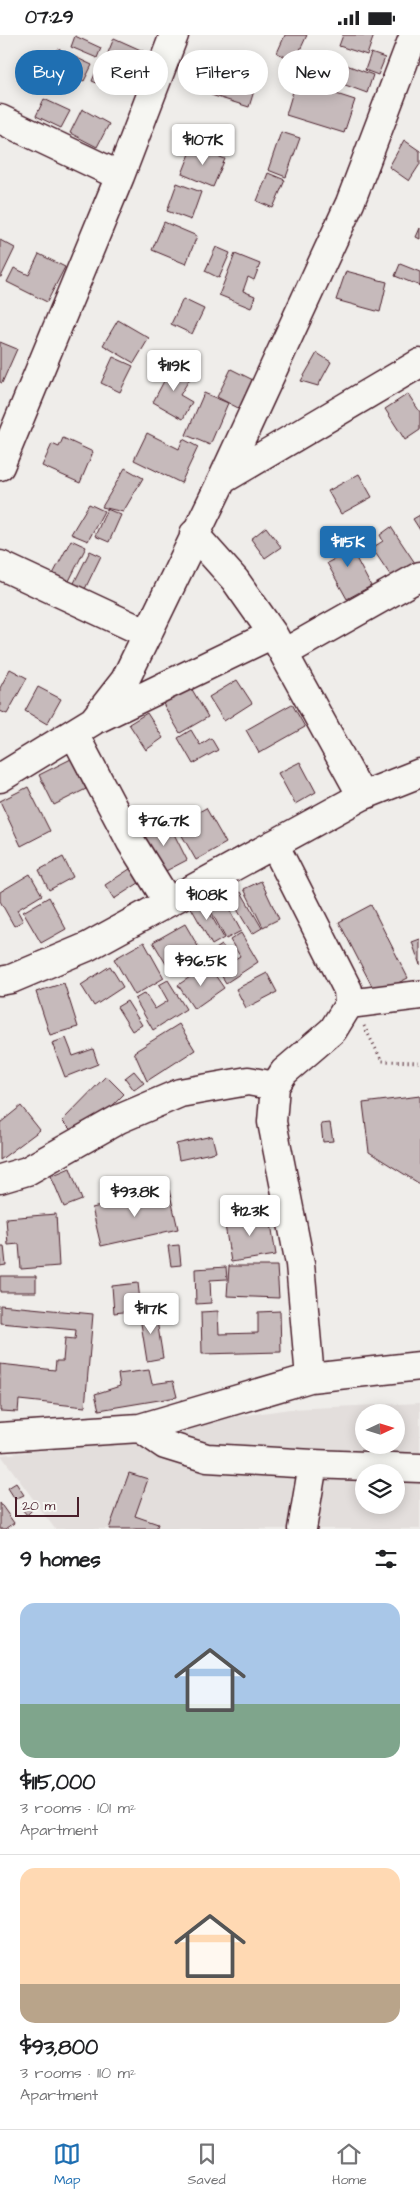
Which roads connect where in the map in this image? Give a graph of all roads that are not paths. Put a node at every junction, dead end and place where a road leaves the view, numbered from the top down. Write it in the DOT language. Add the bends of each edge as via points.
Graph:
graph roads {
  1 [pos="174,35"];
  2 [pos="414,35"];
  3 [pos="0,119"];
  4 [pos="120,176"];
  5 [pos="420,363"];
  6 [pos="0,466"];
  7 [pos="222,480"];
  8 [pos="194,534"];
  9 [pos="0,565"];
  10 [pos="420,576"];
  11 [pos="148,634"];
  12 [pos="278,644"];
  13 [pos="84,727"];
  14 [pos="420,773"];
  15 [pos="0,778"];
  16 [pos="362,796"];
  17 [pos="274,844"];
  18 [pos="168,902"];
  19 [pos="0,981"];
  20 [pos="420,995"];
  21 [pos="351,1003"];
  22 [pos="275,1086"];
  23 [pos="0,1179"];
  24 [pos="420,1366"];
  25 [pos="310,1378"];
  26 [pos="140,1428"];
  27 [pos="0,1437"];
  28 [pos="312,1465"];
  29 [pos="420,1468"];
  30 [pos="302,1529"];
  1 -- 4 [label="street"];
  2 -- 7 [label="street" via="350,203"];
  3 -- 4 [label="street"];
  4 -- 6 [label="street"];
  5 -- 7 [label="street"];
  7 -- 8 [label="street"];
  8 -- 11 [label="street"];
  8 -- 12 [label="street" via="235,580"];
  9 -- 11 [label="street"];
  10 -- 12 [label="street"];
  11 -- 13 [label="street" via="125,680"];
  12 -- 13 [label="street"];
  12 -- 16 [label="street"];
  13 -- 15 [label="street"];
  13 -- 18 [label="street" via="131,843"];
  14 -- 16 [label="street"];
  16 -- 17 [label="street"];
  17 -- 18 [label="street"];
  17 -- 21 [label="street" via="348,990"];
  18 -- 19 [label="street" via="87,947"];
  20 -- 21 [label="street"];
  21 -- 22 [label="street" via="333,1030 284,1072"];
  22 -- 23 [label="street" via="248,1081 180,1093 119,1119 27,1171"];
  22 -- 25 [label="street" via="272,1122 300,1264"];
  24 -- 25 [label="street"];
  25 -- 26 [label="street"];
  26 -- 27 [label="street"];
  26 -- 28 [label="street" via="165,1445 207,1457"];
  28 -- 29 [label="street"];
  28 -- 30 [label="street"];
}
